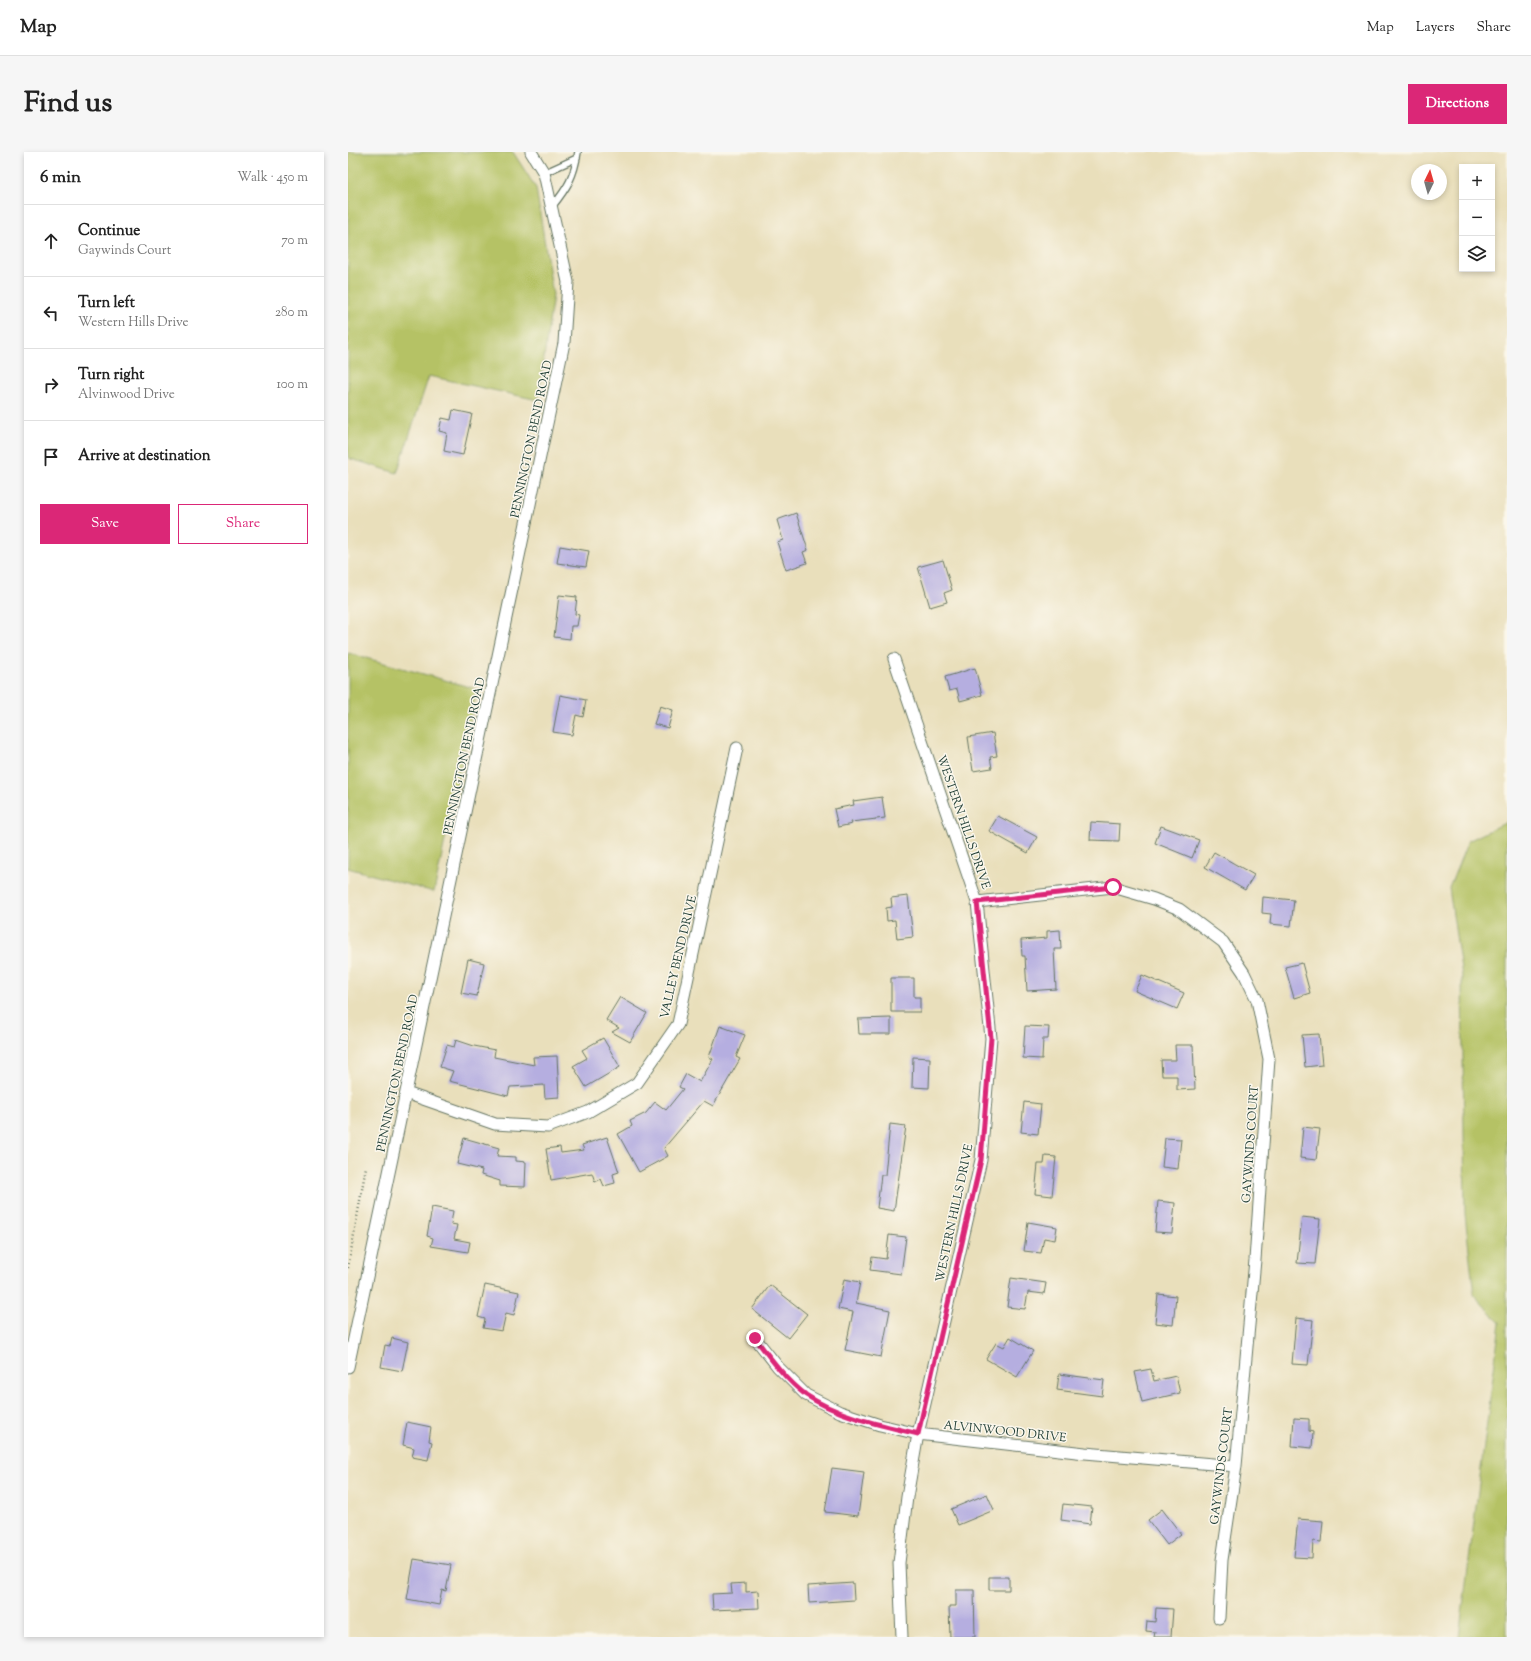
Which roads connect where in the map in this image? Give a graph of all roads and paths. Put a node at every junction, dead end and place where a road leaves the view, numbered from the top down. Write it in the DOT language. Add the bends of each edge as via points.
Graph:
graph roads {
  1 [pos="530,152"];
  2 [pos="577,155"];
  3 [pos="544,173"];
  4 [pos="551,208"];
  5 [pos="894,659"];
  6 [pos="737,748"];
  7 [pos="977,902"];
  8 [pos="406,1093"];
  9 [pos="366,1167"];
  10 [pos="348,1268"];
  11 [pos="755,1338"];
  12 [pos="348,1367"];
  13 [pos="918,1434"];
  14 [pos="1236,1466"];
  15 [pos="1219,1618"];
  16 [pos="902,1637"];
  1 -- 3 [label="street, PENNINGTON BEND ROAD"];
  2 -- 3 [label="lane"];
  2 -- 4 [label="lane" via="575,172"];
  3 -- 4 [label="street, PENNINGTON BEND ROAD"];
  4 -- 8 [label="street, PENNINGTON BEND ROAD" via="568,282 564,343"];
  5 -- 7 [label="street, WESTERN HILLS DRIVE"];
  6 -- 8 [label="street, VALLEY BEND DRIVE" via="678,1024 637,1083 588,1112 548,1127 496,1124"];
  7 -- 13 [label="street, WESTERN HILLS DRIVE" via="991,1038 981,1160"];
  7 -- 14 [label="street, GAYWINDS COURT" via="1113,887 1154,899 1179,909 1223,942 1244,973 1257,1000 1269,1059 1255,1260"];
  8 -- 12 [label="street, PENNINGTON BEND ROAD"];
  9 -- 10 [label="path"];
  11 -- 13 [label="street, ALVINWOOD DRIVE" via="778,1367 806,1395 840,1412"];
  13 -- 14 [label="street, ALVINWOOD DRIVE" via="1085,1453"];
  13 -- 16 [label="street, WESTERN HILLS DRIVE" via="901,1542 899,1586"];
  14 -- 15 [label="street, GAYWINDS COURT" via="1222,1560"];
}
